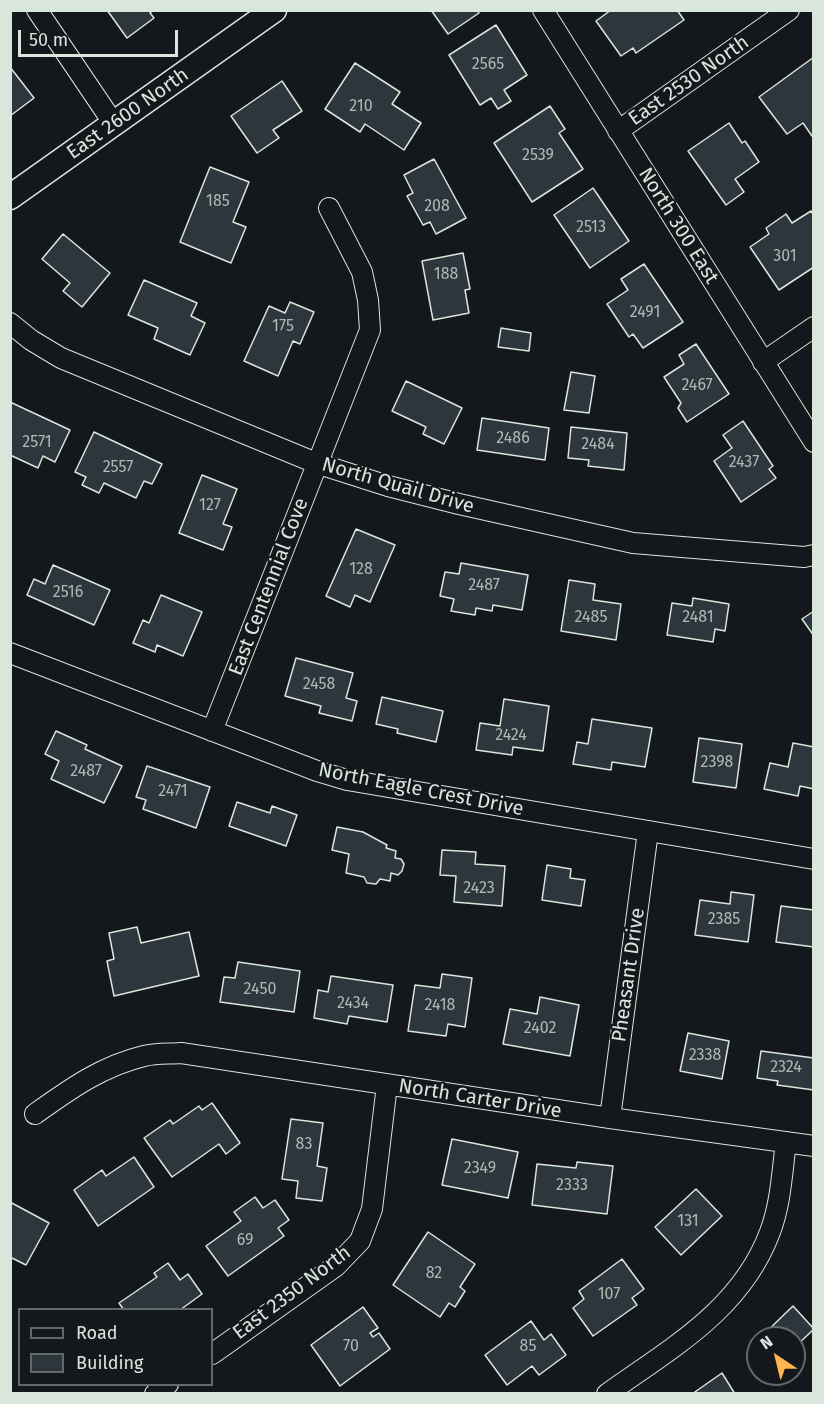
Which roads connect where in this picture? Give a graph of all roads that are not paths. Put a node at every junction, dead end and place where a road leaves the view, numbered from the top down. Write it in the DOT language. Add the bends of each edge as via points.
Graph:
graph roads {
  1 [pos="37,10"];
  2 [pos="274,10"];
  3 [pos="543,10"];
  4 [pos="789,10"];
  5 [pos="114,124"];
  6 [pos="618,131"];
  7 [pos="10,197"];
  8 [pos="329,208"];
  9 [pos="10,323"];
  10 [pos="813,327"];
  11 [pos="763,362"];
  12 [pos="813,442"];
  13 [pos="316,463"];
  14 [pos="813,555"];
  15 [pos="10,653"];
  16 [pos="212,731"];
  17 [pos="648,831"];
  18 [pos="813,859"];
  19 [pos="387,1085"];
  20 [pos="35,1114"];
  21 [pos="610,1118"];
  22 [pos="786,1142"];
  23 [pos="813,1146"];
  24 [pos="213,1353"];
  25 [pos="607,1394"];
  1 -- 5 [label="street"];
  2 -- 5 [label="street, East 2600 North"];
  3 -- 6 [label="street, North 300 East"];
  4 -- 6 [label="street, East 2530 North"];
  5 -- 7 [label="street, East 2600 North"];
  6 -- 11 [label="street, North 300 East"];
  8 -- 13 [label="street, East Centennial Cove" via="362,272 370,330"];
  9 -- 13 [label="street, North Quail Drive" via="61,358"];
  10 -- 11 [label="street"];
  11 -- 12 [label="street, North 300 East"];
  13 -- 14 [label="street, North Quail Drive" via="459,504 633,543"];
  13 -- 16 [label="street, East Centennial Cove"];
  15 -- 16 [label="street, North Eagle Crest Drive"];
  16 -- 17 [label="street, North Eagle Crest Drive" via="347,780"];
  17 -- 18 [label="street, North Eagle Crest Drive"];
  17 -- 21 [label="street, Pheasant Drive"];
  19 -- 20 [label="street, North Carter Drive" via="181,1053 146,1056 113,1065 82,1080"];
  19 -- 21 [label="street, North Carter Drive"];
  19 -- 24 [label="street, East 2350 North" via="372,1209 360,1241 336,1266"];
  21 -- 22 [label="street, North Carter Drive"];
  22 -- 23 [label="street, North Carter Drive"];
  22 -- 25 [label="street" via="771,1231 742,1284 708,1321"];
}
